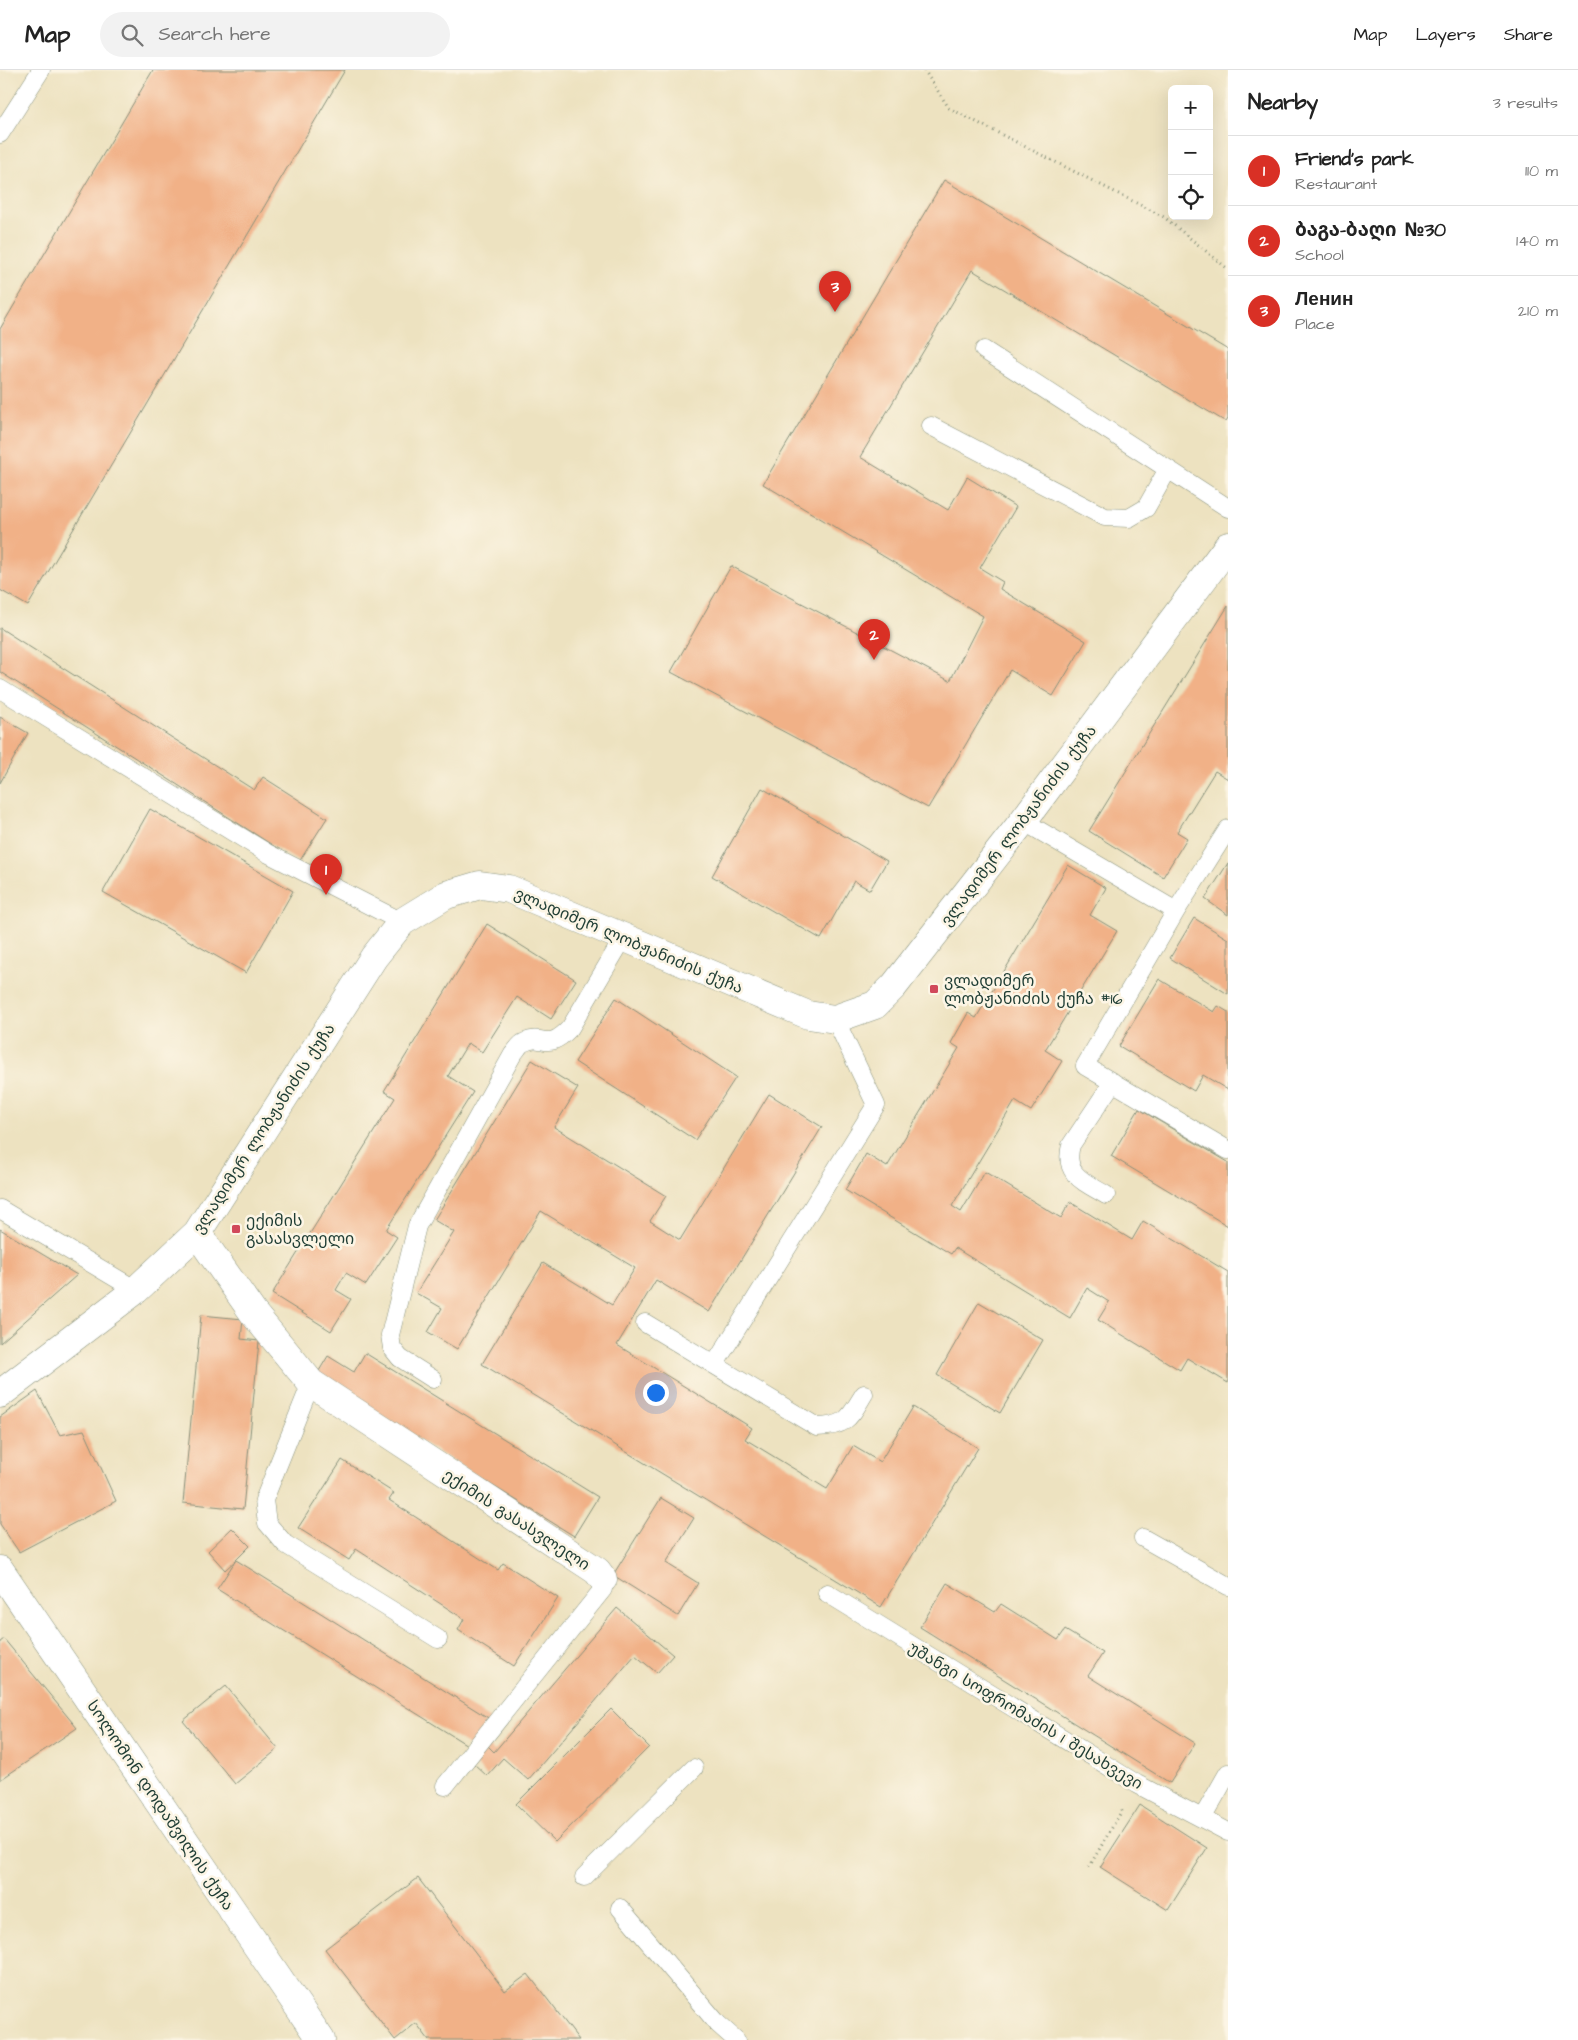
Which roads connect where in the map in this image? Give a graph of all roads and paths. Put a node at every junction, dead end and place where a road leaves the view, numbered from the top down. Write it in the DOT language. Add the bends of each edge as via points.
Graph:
graph roads {
  1 [pos="41,70"];
  2 [pos="924,70"];
  3 [pos="0,134"];
  4 [pos="1228,269"];
  5 [pos="984,350"];
  6 [pos="931,426"];
  7 [pos="1168,469"];
  8 [pos="1228,508"];
  9 [pos="1228,546"];
  10 [pos="0,689"];
  11 [pos="1023,821"];
  12 [pos="1228,829"];
  13 [pos="1176,911"];
  14 [pos="402,922"];
  15 [pos="624,937"];
  16 [pos="835,1019"];
  17 [pos="1113,1082"];
  18 [pos="1228,1150"];
  19 [pos="1106,1195"];
  20 [pos="0,1209"];
  21 [pos="197,1233"];
  22 [pos="136,1290"];
  23 [pos="645,1323"];
  24 [pos="715,1364"];
  25 [pos="433,1379"];
  26 [pos="311,1383"];
  27 [pos="0,1394"];
  28 [pos="864,1394"];
  29 [pos="1143,1538"];
  30 [pos="0,1570"];
  31 [pos="603,1579"];
  32 [pos="1228,1586"];
  33 [pos="827,1593"];
  34 [pos="438,1639"];
  35 [pos="694,1768"];
  36 [pos="1228,1773"];
  37 [pos="1137,1784"];
  38 [pos="444,1786"];
  39 [pos="1203,1818"];
  40 [pos="1228,1832"];
  41 [pos="1090,1867"];
  42 [pos="584,1876"];
  43 [pos="620,1908"];
  44 [pos="321,2040"];
  45 [pos="736,2040"];
  1 -- 3 [label="lane"];
  2 -- 4 [label="path" via="949,108 1164,217"];
  5 -- 7 [label="lane"];
  6 -- 7 [label="lane" via="1105,517 1129,518 1146,508"];
  7 -- 8 [label="lane"];
  9 -- 11 [label="street, ვლადიმერ ლობჟანიძის ქუჩა"];
  10 -- 14 [label="lane" via="267,853"];
  11 -- 13 [label="lane"];
  11 -- 16 [label="street, ვლადიმერ ლობჟანიძის ქუჩა" via="894,986 875,1005"];
  12 -- 13 [label="lane"];
  13 -- 17 [label="lane" via="1085,1066"];
  14 -- 15 [label="street, ვლადიმერ ლობჟანიძის ქუჩა" via="446,895 480,885 509,889"];
  14 -- 21 [label="street, ვლადიმერ ლობჟანიძის ქუჩა" via="374,957"];
  15 -- 16 [label="street, ვლადიმერ ლობჟანიძის ქუჩა" via="808,1016"];
  15 -- 25 [label="lane" via="565,1033 547,1042 523,1042 514,1054 417,1226 390,1335 392,1348 400,1358"];
  16 -- 24 [label="lane" via="876,1105"];
  17 -- 18 [label="lane"];
  17 -- 19 [label="lane" via="1071,1145 1069,1155 1070,1166 1076,1176"];
  20 -- 22 [label="lane"];
  21 -- 22 [label="street, ვლადიმერ ლობჟანიძის ქუჩა"];
  21 -- 26 [label="street, ექიმის გასასვლელი" via="254,1314"];
  22 -- 27 [label="street, ვლადიმერ ლობჟანიძის ქუჩა"];
  23 -- 24 [label="lane"];
  24 -- 28 [label="lane" via="817,1427 834,1426 848,1418"];
  26 -- 31 [label="street, ექიმის გასასვლელი" via="597,1571"];
  26 -- 34 [label="lane" via="264,1500 267,1523 285,1544"];
  29 -- 32 [label="lane"];
  30 -- 44 [label="street, სოლომონ დოდაშვილის ქუჩა"];
  31 -- 38 [label="lane" via="603,1589"];
  33 -- 37 [label="lane, უშანგი სოფრომაძის I შესახვევი"];
  35 -- 42 [label="lane"];
  36 -- 39 [label="lane"];
  37 -- 39 [label="lane, უშანგი სოფრომაძის I შესახვევი"];
  37 -- 41 [label="path"];
  39 -- 40 [label="lane, უშანგი სოფრომაძის I შესახვევი"];
  43 -- 45 [label="lane" via="718,2024"];
}
